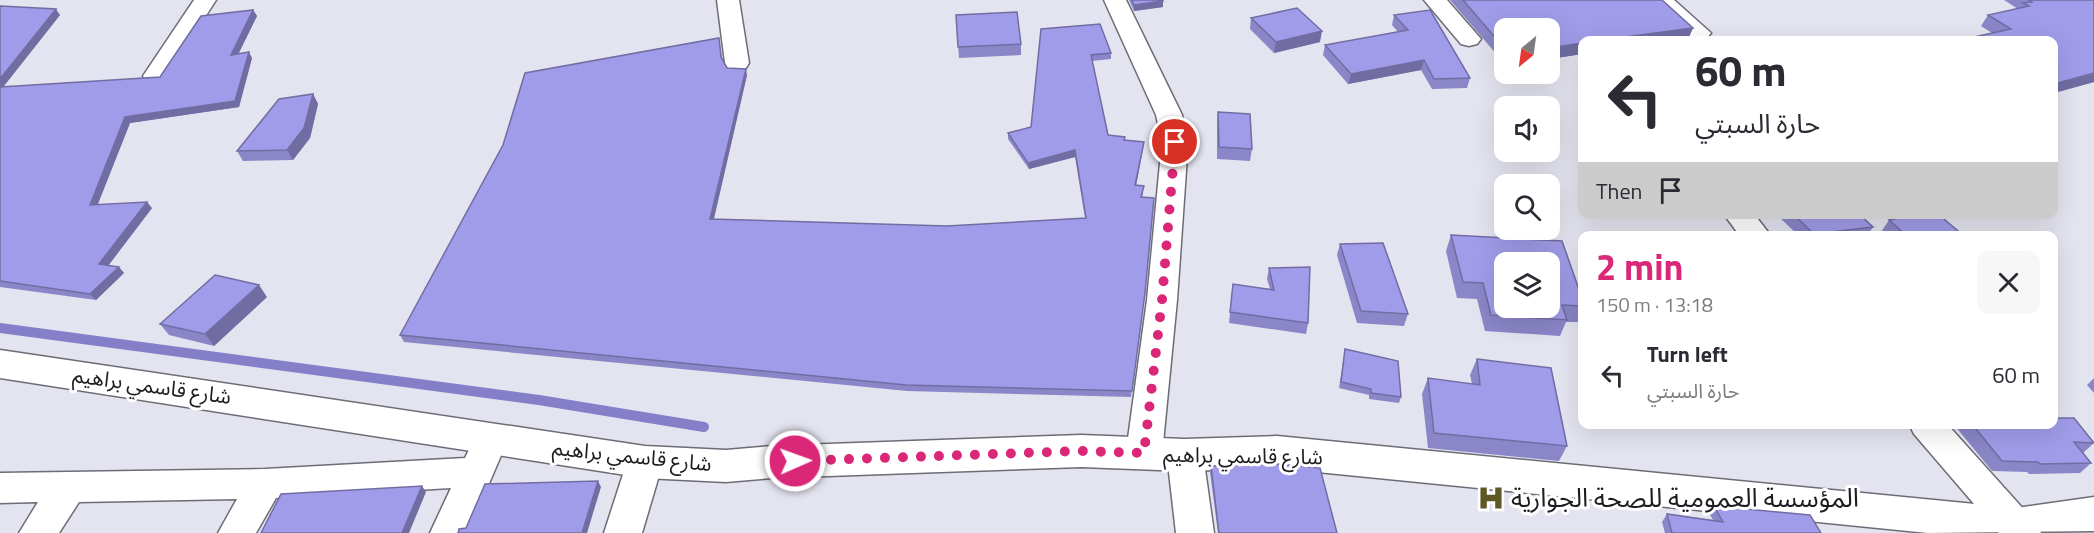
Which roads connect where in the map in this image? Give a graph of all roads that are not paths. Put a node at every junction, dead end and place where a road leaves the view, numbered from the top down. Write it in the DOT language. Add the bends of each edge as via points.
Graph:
graph roads {
  1 [pos="205,0"];
  2 [pos="728,0"];
  3 [pos="1115,0"];
  4 [pos="1435,0"];
  5 [pos="1659,0"];
  6 [pos="1699,33"];
  7 [pos="1469,39"];
  8 [pos="737,63"];
  9 [pos="155,76"];
  10 [pos="0,364"];
  11 [pos="1930,429"];
  12 [pos="1144,453"];
  13 [pos="483,455"];
  14 [pos="1185,455"];
  15 [pos="645,462"];
  16 [pos="265,484"];
  17 [pos="70,486"];
  18 [pos="0,488"];
  19 [pos="2094,514"];
  20 [pos="2019,529"];
  21 [pos="38,533"];
  22 [pos="237,533"];
  23 [pos="449,533"];
  24 [pos="623,533"];
  25 [pos="1195,533"];
  1 -- 9 [label="street"];
  2 -- 8 [label="street"];
  3 -- 12 [label="street" via="1169,115 1175,142"];
  4 -- 7 [label="street"];
  5 -- 6 [label="street"];
  10 -- 13 [label="street, شارع قاسمي براهيم" via="248,400"];
  11 -- 20 [label="street"];
  12 -- 14 [label="street, شارع قاسمي براهيم"];
  12 -- 15 [label="street, شارع قاسمي براهيم" via="1081,451 726,466"];
  13 -- 15 [label="street, شارع قاسمي براهيم"];
  13 -- 16 [label="street"];
  13 -- 23 [label="street"];
  14 -- 20 [label="street, شارع قاسمي براهيم" via="1277,452 1779,500"];
  14 -- 25 [label="street"];
  15 -- 24 [label="street"];
  16 -- 17 [label="street"];
  16 -- 22 [label="street"];
  17 -- 18 [label="street"];
  17 -- 21 [label="street"];
  19 -- 20 [label="street, شارع قاسمي براهيم"];
}
